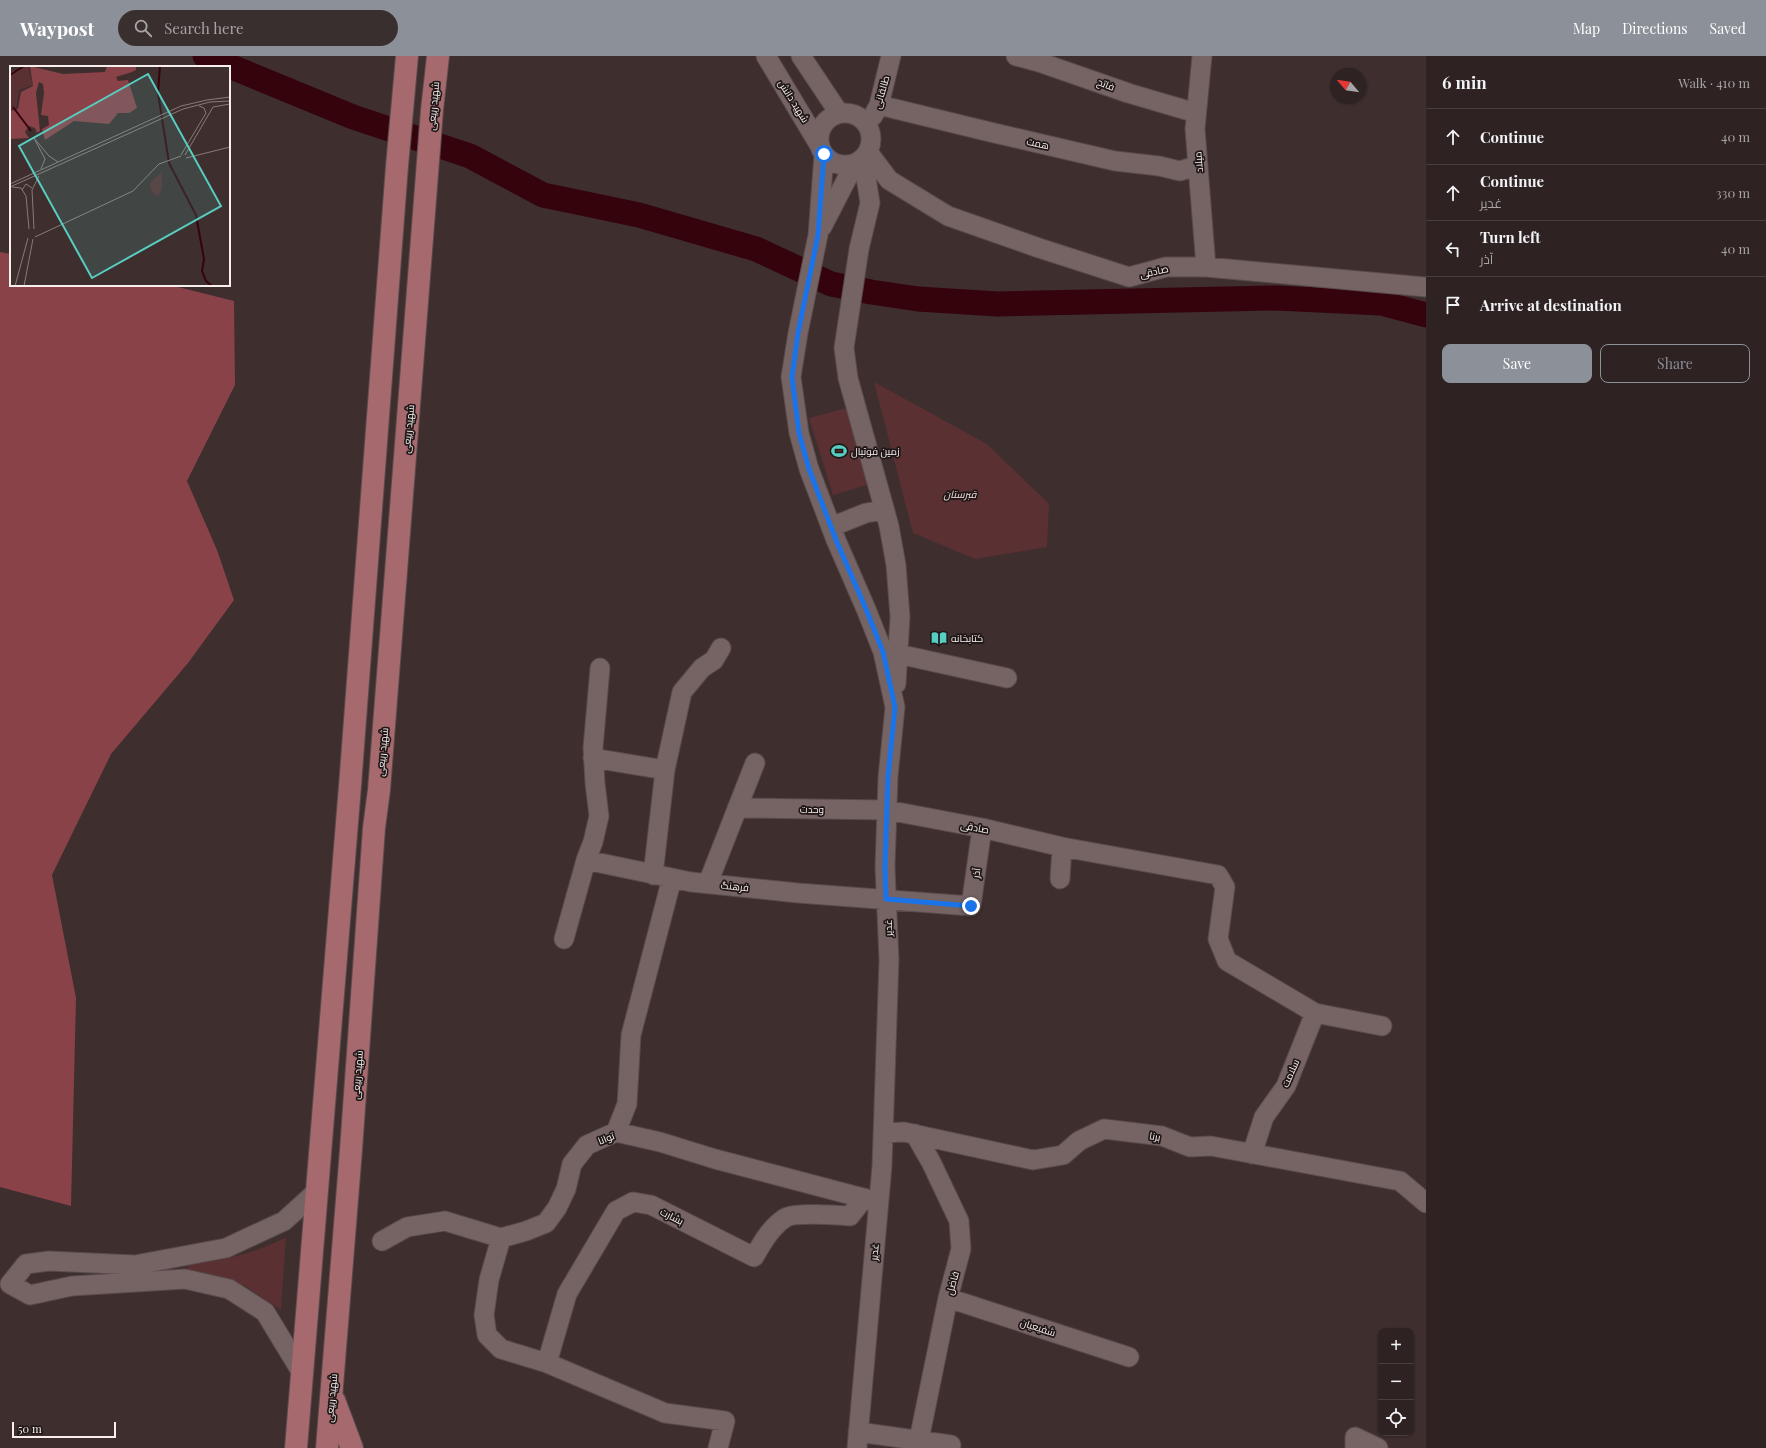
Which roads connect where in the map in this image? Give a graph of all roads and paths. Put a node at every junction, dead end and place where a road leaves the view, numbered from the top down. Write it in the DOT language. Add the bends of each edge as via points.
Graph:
graph roads {
  1 [pos="407,56"];
  2 [pos="438,56"];
  3 [pos="766,56"];
  4 [pos="801,56"];
  5 [pos="881,56"];
  6 [pos="891,56"];
  7 [pos="1016,56"];
  8 [pos="1202,56"];
  9 [pos="879,104"];
  10 [pos="1196,113"];
  11 [pos="854,118"];
  12 [pos="822,150"];
  13 [pos="862,158"];
  14 [pos="1198,165"];
  15 [pos="818,235"];
  16 [pos="1206,267"];
  17 [pos="1426,288"];
  18 [pos="884,510"];
  19 [pos="831,527"];
  20 [pos="721,648"];
  21 [pos="898,654"];
  22 [pos="600,668"];
  23 [pos="1008,678"];
  24 [pos="895,707"];
  25 [pos="593,758"];
  26 [pos="755,763"];
  27 [pos="665,770"];
  28 [pos="350,786"];
  29 [pos="379,790"];
  30 [pos="737,808"];
  31 [pos="887,810"];
  32 [pos="347,823"];
  33 [pos="374,828"];
  34 [pos="982,828"];
  35 [pos="1062,847"];
  36 [pos="586,860"];
  37 [pos="653,875"];
  38 [pos="672,878"];
  39 [pos="1060,879"];
  40 [pos="708,883"];
  41 [pos="886,899"];
  42 [pos="564,939"];
  43 [pos="1314,1013"];
  44 [pos="1382,1026"];
  45 [pos="616,1132"];
  46 [pos="883,1133"];
  47 [pos="915,1134"];
  48 [pos="1252,1154"];
  49 [pos="316,1192"];
  50 [pos="871,1200"];
  51 [pos="1426,1203"];
  52 [pos="501,1238"];
  53 [pos="382,1241"];
  54 [pos="948,1298"];
  55 [pos="1129,1357"];
  56 [pos="547,1363"];
  57 [pos="302,1373"];
  58 [pos="332,1394"];
  59 [pos="857,1440"];
  60 [pos="918,1440"];
  61 [pos="1355,1443"];
  62 [pos="951,1445"];
  63 [pos="296,1448"];
  64 [pos="327,1448"];
  65 [pos="352,1448"];
  66 [pos="718,1448"];
  67 [pos="1378,1448"];
  1 -- 28 [label="main road"];
  2 -- 29 [label="main road, شهید ربیعی"];
  3 -- 12 [label="street, شهید دانش"];
  4 -- 11 [label="street"];
  5 -- 11 [label="street, طالقانی" via="869,105"];
  6 -- 9 [label="street, طالقانی"];
  7 -- 10 [label="street, فاتح"];
  8 -- 10 [label="street, میلاد"];
  9 -- 11 [label="street, طالقانی"];
  9 -- 14 [label="street, همت" via="1115,161 1180,171"];
  10 -- 14 [label="street, میلاد"];
  11 -- 12 [label="street" via="832,117 825,122 819,138"];
  11 -- 13 [label="street" via="871,135 871,143"];
  12 -- 13 [label="street" via="830,160 838,164 846,165"];
  12 -- 15 [label="street"];
  13 -- 15 [label="street"];
  13 -- 16 [label="street, صادقی" via="889,180 948,216 1129,277 1166,267"];
  13 -- 18 [label="street" via="870,203 859,249 844,348 848,378"];
  14 -- 16 [label="street, میلاد"];
  15 -- 19 [label="street, غدیر" via="792,377 799,433 809,469"];
  16 -- 17 [label="street, صادقی"];
  18 -- 19 [label="street"];
  18 -- 21 [label="street" via="896,565 900,618"];
  19 -- 24 [label="street, غدیر" via="883,652"];
  20 -- 27 [label="street" via="714,660 702,668 682,692"];
  21 -- 23 [label="street"];
  21 -- 24 [label="street"];
  22 -- 25 [label="street"];
  24 -- 31 [label="street, غدیر"];
  25 -- 27 [label="street"];
  25 -- 36 [label="street" via="599,816"];
  26 -- 30 [label="street"];
  27 -- 37 [label="street"];
  28 -- 29 [label="main road"];
  28 -- 32 [label="main road"];
  29 -- 33 [label="main road, شهید ربیعی"];
  30 -- 31 [label="street, وحدت"];
  30 -- 40 [label="street"];
  31 -- 34 [label="street, صادقی"];
  31 -- 41 [label="street, غدیر"];
  32 -- 33 [label="main road"];
  32 -- 49 [label="main road"];
  33 -- 58 [label="main road, شهید ربیعی"];
  34 -- 35 [label="street, صادقی"];
  34 -- 41 [label="street, آذر" via="971,906"];
  35 -- 39 [label="street"];
  35 -- 43 [label="street, صادقی" via="1218,875 1225,887 1218,939 1227,961"];
  36 -- 37 [label="street, فرهنگ"];
  36 -- 42 [label="street"];
  37 -- 38 [label="street, فرهنگ"];
  38 -- 40 [label="street, فرهنگ"];
  38 -- 45 [label="street" via="631,1035 627,1104"];
  40 -- 41 [label="street, فرهنگ"];
  41 -- 46 [label="street, غدیر" via="889,960"];
  43 -- 44 [label="street"];
  43 -- 48 [label="street, سلامت" via="1286,1086 1264,1117"];
  45 -- 50 [label="street, توانا"];
  45 -- 52 [label="street, توانا" via="587,1145 572,1164 566,1189 546,1223"];
  46 -- 47 [label="street, برنا"];
  46 -- 50 [label="street, غدیر"];
  47 -- 48 [label="street, برنا" via="1033,1160 1063,1155 1079,1141 1104,1129 1162,1136 1190,1148 1210,1146"];
  47 -- 54 [label="street, فاضل" via="959,1221 961,1250"];
  48 -- 51 [label="street, برنا" via="1400,1181"];
  49 -- 57 [label="main road"];
  49 -- 57 [label="street" via="284,1221 226,1248 134,1265 49,1261 26,1264 10,1284 30,1295 72,1286 185,1279 229,1289 265,1312"];
  50 -- 56 [label="street, بشارت" via="850,1216 812,1215 786,1218 767,1236 754,1257 651,1205 633,1202 616,1211 567,1294"];
  50 -- 59 [label="street, غدیر"];
  52 -- 53 [label="street" via="445,1221 407,1227"];
  52 -- 56 [label="street" via="489,1280 484,1315 487,1335 501,1349"];
  54 -- 55 [label="street, شفیعیان"];
  54 -- 60 [label="street, فاضل"];
  56 -- 66 [label="street" via="666,1413 725,1421"];
  57 -- 63 [label="main road"];
  58 -- 64 [label="main road, شهید ربیعی"];
  58 -- 65 [label="main road"];
  59 -- 60 [label="street"];
  60 -- 62 [label="street"];
  61 -- 67 [label="street"];
}
